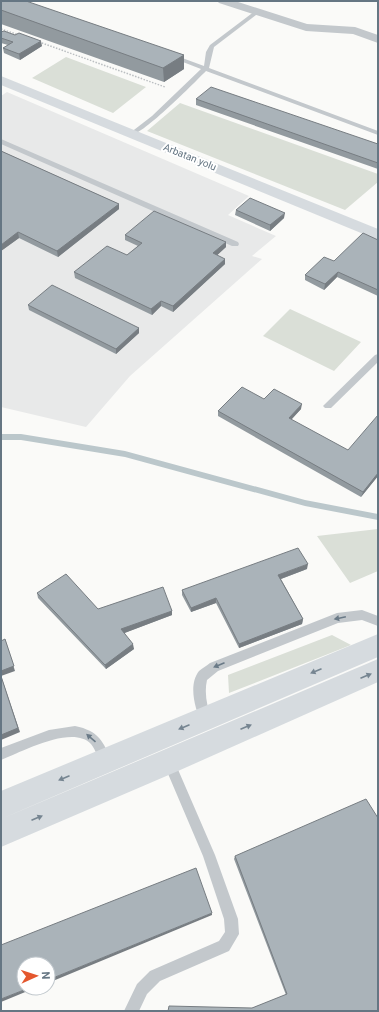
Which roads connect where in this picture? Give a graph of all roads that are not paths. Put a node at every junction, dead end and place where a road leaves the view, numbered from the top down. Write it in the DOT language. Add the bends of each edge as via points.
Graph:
graph roads {
  1 [pos="223,1"];
  2 [pos="257,12"];
  3 [pos="378,39"];
  4 [pos="168,55"];
  5 [pos="206,68"];
  6 [pos="2,81"];
  7 [pos="378,133"];
  8 [pos="132,134"];
  9 [pos="1,141"];
  10 [pos="378,235"];
  11 [pos="235,244"];
  12 [pos="378,357"];
  13 [pos="328,406"];
  14 [pos="378,621"];
  15 [pos="378,645"];
  16 [pos="378,670"];
  17 [pos="210,729"];
  18 [pos="1,754"];
  19 [pos="105,761"];
  20 [pos="169,762"];
  21 [pos="115,785"];
  22 [pos="1,805"];
  23 [pos="1,833"];
  24 [pos="131,1011"];
  1 -- 2 [label="street"];
  2 -- 3 [label="street" via="306,27 355,31"];
  2 -- 5 [label="lane" via="212,46 208,52"];
  4 -- 5 [label="lane"];
  5 -- 7 [label="lane"];
  5 -- 8 [label="lane"];
  6 -- 8 [label="main road, Arbatan yolu"];
  8 -- 10 [label="main road, Arbatan yolu"];
  9 -- 11 [label="lane"];
  12 -- 13 [label="lane"];
  14 -- 17 [label="lane, one-way" via="362,615 338,618 214,667 203,675 200,683 200,703"];
  15 -- 17 [label="main road, one-way"];
  17 -- 16 [label="main road, one-way"];
  17 -- 19 [label="main road, one-way"];
  17 -- 20 [label="main road"];
  19 -- 18 [label="lane, one-way" via="95,740 83,732 70,730"];
  19 -- 21 [label="lane"];
  19 -- 22 [label="main road, one-way"];
  20 -- 21 [label="main road"];
  20 -- 24 [label="lane" via="209,855 232,919 232,934 224,946 155,976 142,989"];
  23 -- 21 [label="main road, one-way"];
}
